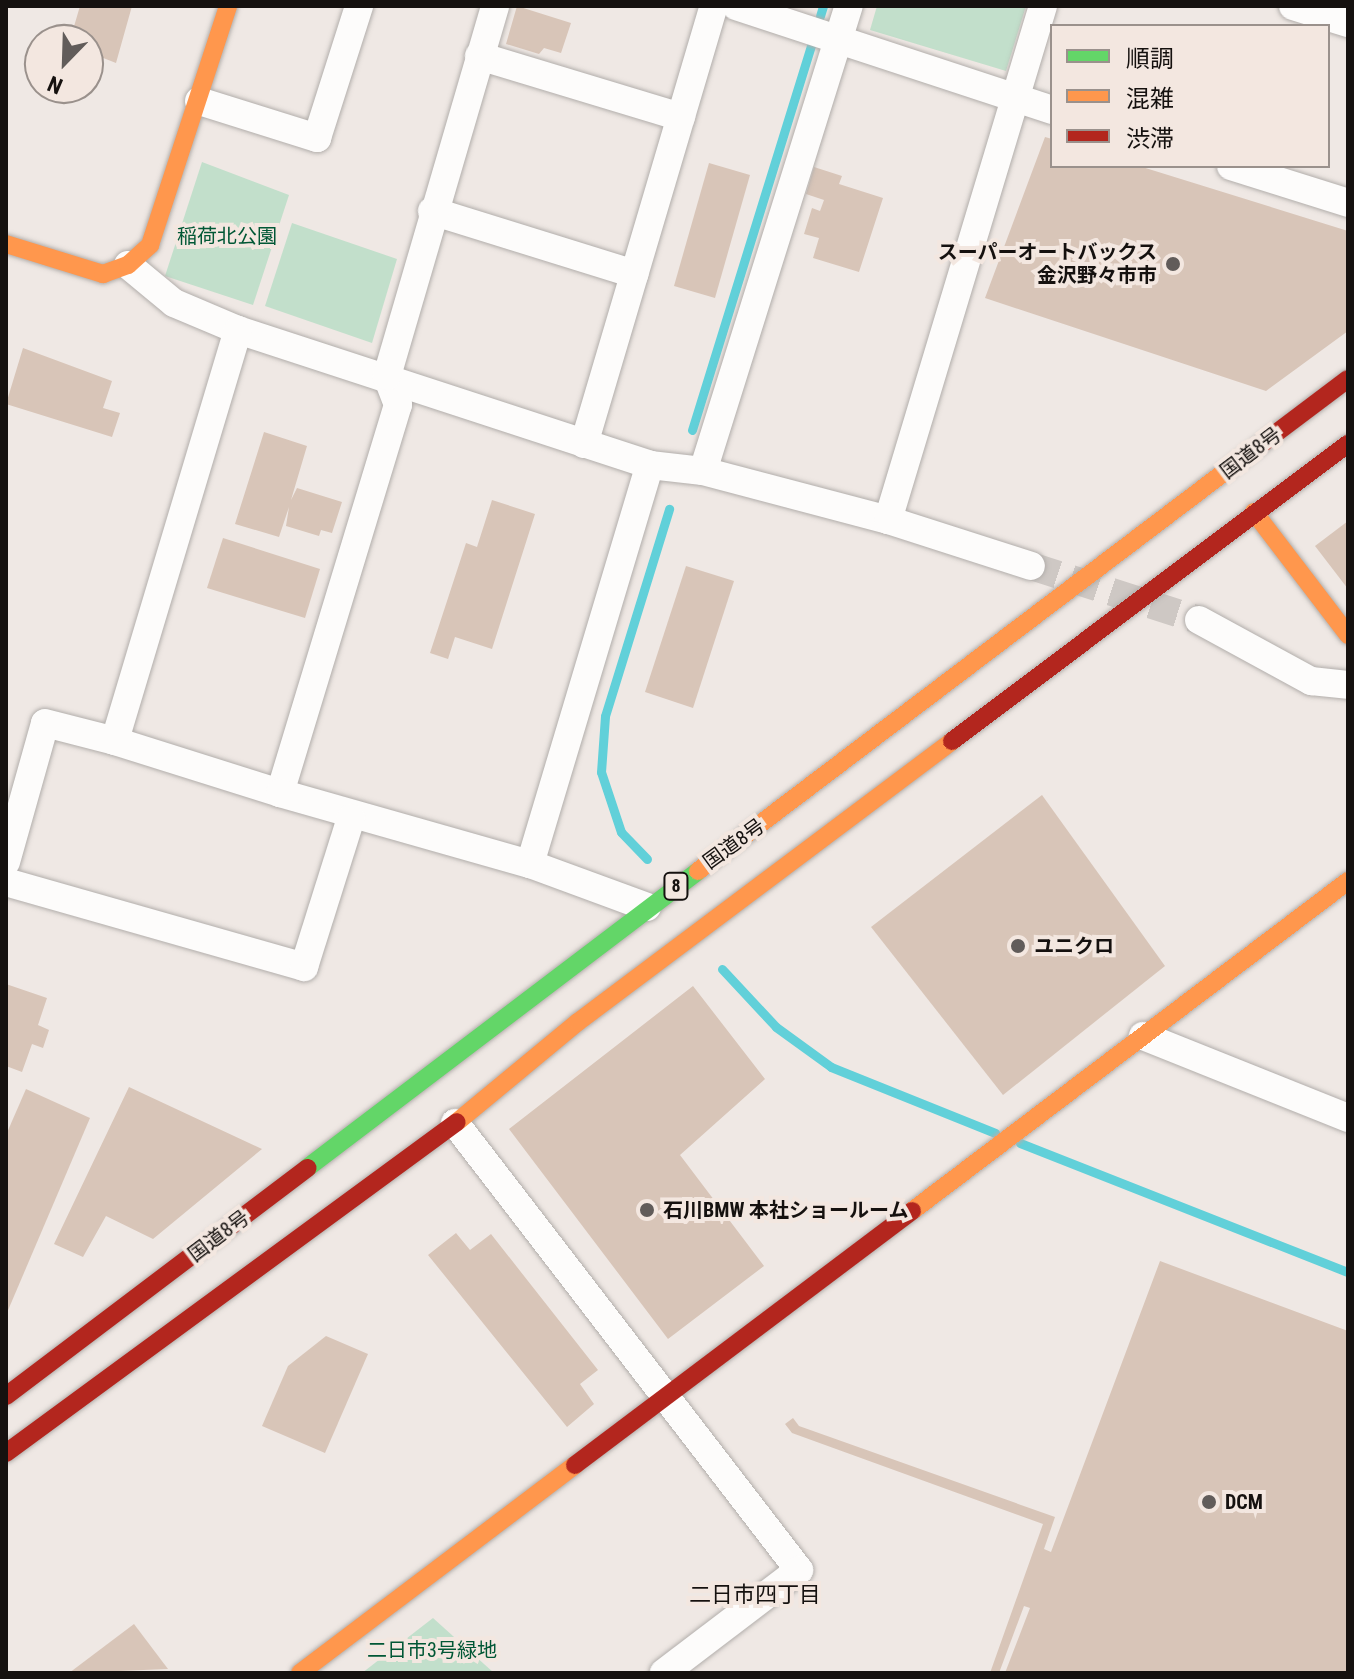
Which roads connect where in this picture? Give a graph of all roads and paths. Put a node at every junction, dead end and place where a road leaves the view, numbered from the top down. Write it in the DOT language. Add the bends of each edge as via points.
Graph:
graph roads {
  1 [pos="228,6"];
  2 [pos="359,6"];
  3 [pos="495,6"];
  4 [pos="714,6"];
  5 [pos="736,6"];
  6 [pos="849,6"];
  7 [pos="1043,6"];
  8 [pos="1293,6"];
  9 [pos="1348,23"];
  10 [pos="838,40"];
  11 [pos="479,56"];
  12 [pos="1016,99"];
  13 [pos="199,101"];
  14 [pos="1050,109"];
  15 [pos="681,117"];
  16 [pos="1237,168"];
  17 [pos="1348,203"];
  18 [pos="432,211"];
  19 [pos="6,244"];
  20 [pos="128,265"];
  21 [pos="634,274"];
  22 [pos="238,330"];
  23 [pos="387,376"];
  24 [pos="1348,379"];
  25 [pos="584,444"];
  26 [pos="1348,444"];
  27 [pos="650,465"];
  28 [pos="703,471"];
  29 [pos="1254,512"];
  30 [pos="888,520"];
  31 [pos="1031,566"];
  32 [pos="1199,620"];
  33 [pos="1348,635"];
  34 [pos="1348,685"];
  35 [pos="115,741"];
  36 [pos="280,793"];
  37 [pos="351,818"];
  38 [pos="6,862"];
  39 [pos="530,864"];
  40 [pos="1348,881"];
  41 [pos="6,882"];
  42 [pos="647,907"];
  43 [pos="1143,1036"];
  44 [pos="1348,1118"];
  45 [pos="455,1123"];
  46 [pos="6,1396"];
  47 [pos="667,1399"];
  48 [pos="6,1453"];
  49 [pos="300,1673"];
  50 [pos="664,1673"];
  1 -- 13 [label="main road"];
  2 -- 13 [label="street" via="317,138"];
  3 -- 11 [label="street"];
  4 -- 15 [label="street"];
  5 -- 10 [label="street"];
  6 -- 10 [label="street"];
  7 -- 12 [label="street"];
  8 -- 9 [label="street"];
  10 -- 12 [label="street"];
  10 -- 28 [label="street"];
  11 -- 15 [label="street"];
  11 -- 18 [label="street"];
  12 -- 14 [label="street"];
  12 -- 30 [label="street"];
  13 -- 20 [label="main road" via="150,245"];
  15 -- 21 [label="street"];
  16 -- 17 [label="street"];
  18 -- 21 [label="street"];
  18 -- 23 [label="street"];
  19 -- 20 [label="main road" via="103,274"];
  20 -- 22 [label="street" via="174,303"];
  21 -- 25 [label="street"];
  22 -- 23 [label="street"];
  22 -- 35 [label="street"];
  23 -- 25 [label="street"];
  23 -- 36 [label="street" via="398,405"];
  24 -- 42 [label="main road, 国道8号 / 8"];
  25 -- 27 [label="street"];
  26 -- 29 [label="main road"];
  27 -- 28 [label="street"];
  27 -- 39 [label="street"];
  28 -- 30 [label="street"];
  29 -- 33 [label="main road"];
  29 -- 45 [label="main road" via="578,1022"];
  30 -- 31 [label="street"];
  32 -- 34 [label="street" via="1311,681"];
  35 -- 36 [label="street"];
  35 -- 38 [label="street" via="45,723"];
  36 -- 37 [label="street"];
  37 -- 39 [label="street"];
  37 -- 41 [label="street" via="304,967"];
  39 -- 42 [label="street"];
  40 -- 43 [label="main road"];
  42 -- 46 [label="main road, 国道8号 / 8"];
  43 -- 44 [label="street"];
  43 -- 47 [label="main road"];
  45 -- 47 [label="street"];
  45 -- 48 [label="main road"];
  47 -- 49 [label="main road"];
  47 -- 50 [label="street" via="799,1570"];
}
